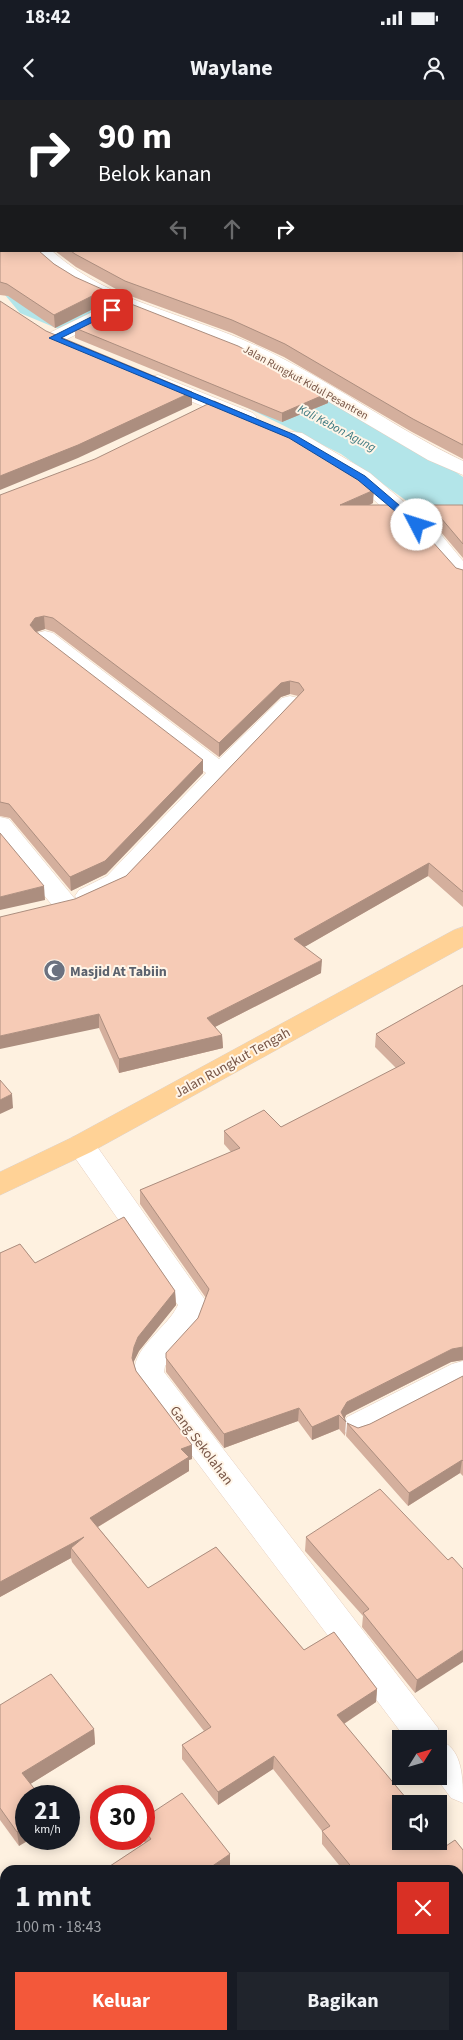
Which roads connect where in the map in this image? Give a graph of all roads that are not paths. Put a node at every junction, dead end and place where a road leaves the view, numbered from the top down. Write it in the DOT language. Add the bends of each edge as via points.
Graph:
graph roads {
  1 [pos="41,252"];
  2 [pos="125,303"];
  3 [pos="81,350"];
  4 [pos="144,376"];
  5 [pos="215,404"];
  6 [pos="190,416"];
  7 [pos="463,469"];
  8 [pos="463,575"];
  9 [pos="45,638"];
  10 [pos="290,703"];
  11 [pos="220,772"];
  12 [pos="0,825"];
  13 [pos="66,905"];
  14 [pos="38,912"];
  15 [pos="463,936"];
  16 [pos="81,1144"];
  17 [pos="0,1184"];
  18 [pos="463,1374"];
  19 [pos="358,1426"];
  20 [pos="419,1730"];
  21 [pos="448,1767"];
  22 [pos="463,1787"];
  1 -- 2 [label="street, Jalan Rungkut Kidul Pesantren" via="54,265 90,289"];
  2 -- 3 [label="street" via="100,316 54,332"];
  2 -- 7 [label="street, Jalan Rungkut Kidul Pesantren" via="230,340"];
  4 -- 5 [label="street"];
  5 -- 6 [label="street"];
  5 -- 8 [label="street" via="292,437 362,478 431,537"];
  9 -- 11 [label="street"];
  10 -- 11 [label="street"];
  11 -- 13 [label="street" via="116,882"];
  12 -- 13 [label="street"];
  13 -- 14 [label="street"];
  15 -- 16 [label="main road, Jalan Rungkut Tengah"];
  16 -- 17 [label="main road, Jalan Rungkut Tengah"];
  16 -- 20 [label="street, Gang Sekolahan" via="193,1304 185,1323 150,1362 149,1375"];
  18 -- 19 [label="street"];
  21 -- 22 [label="street"];
}
